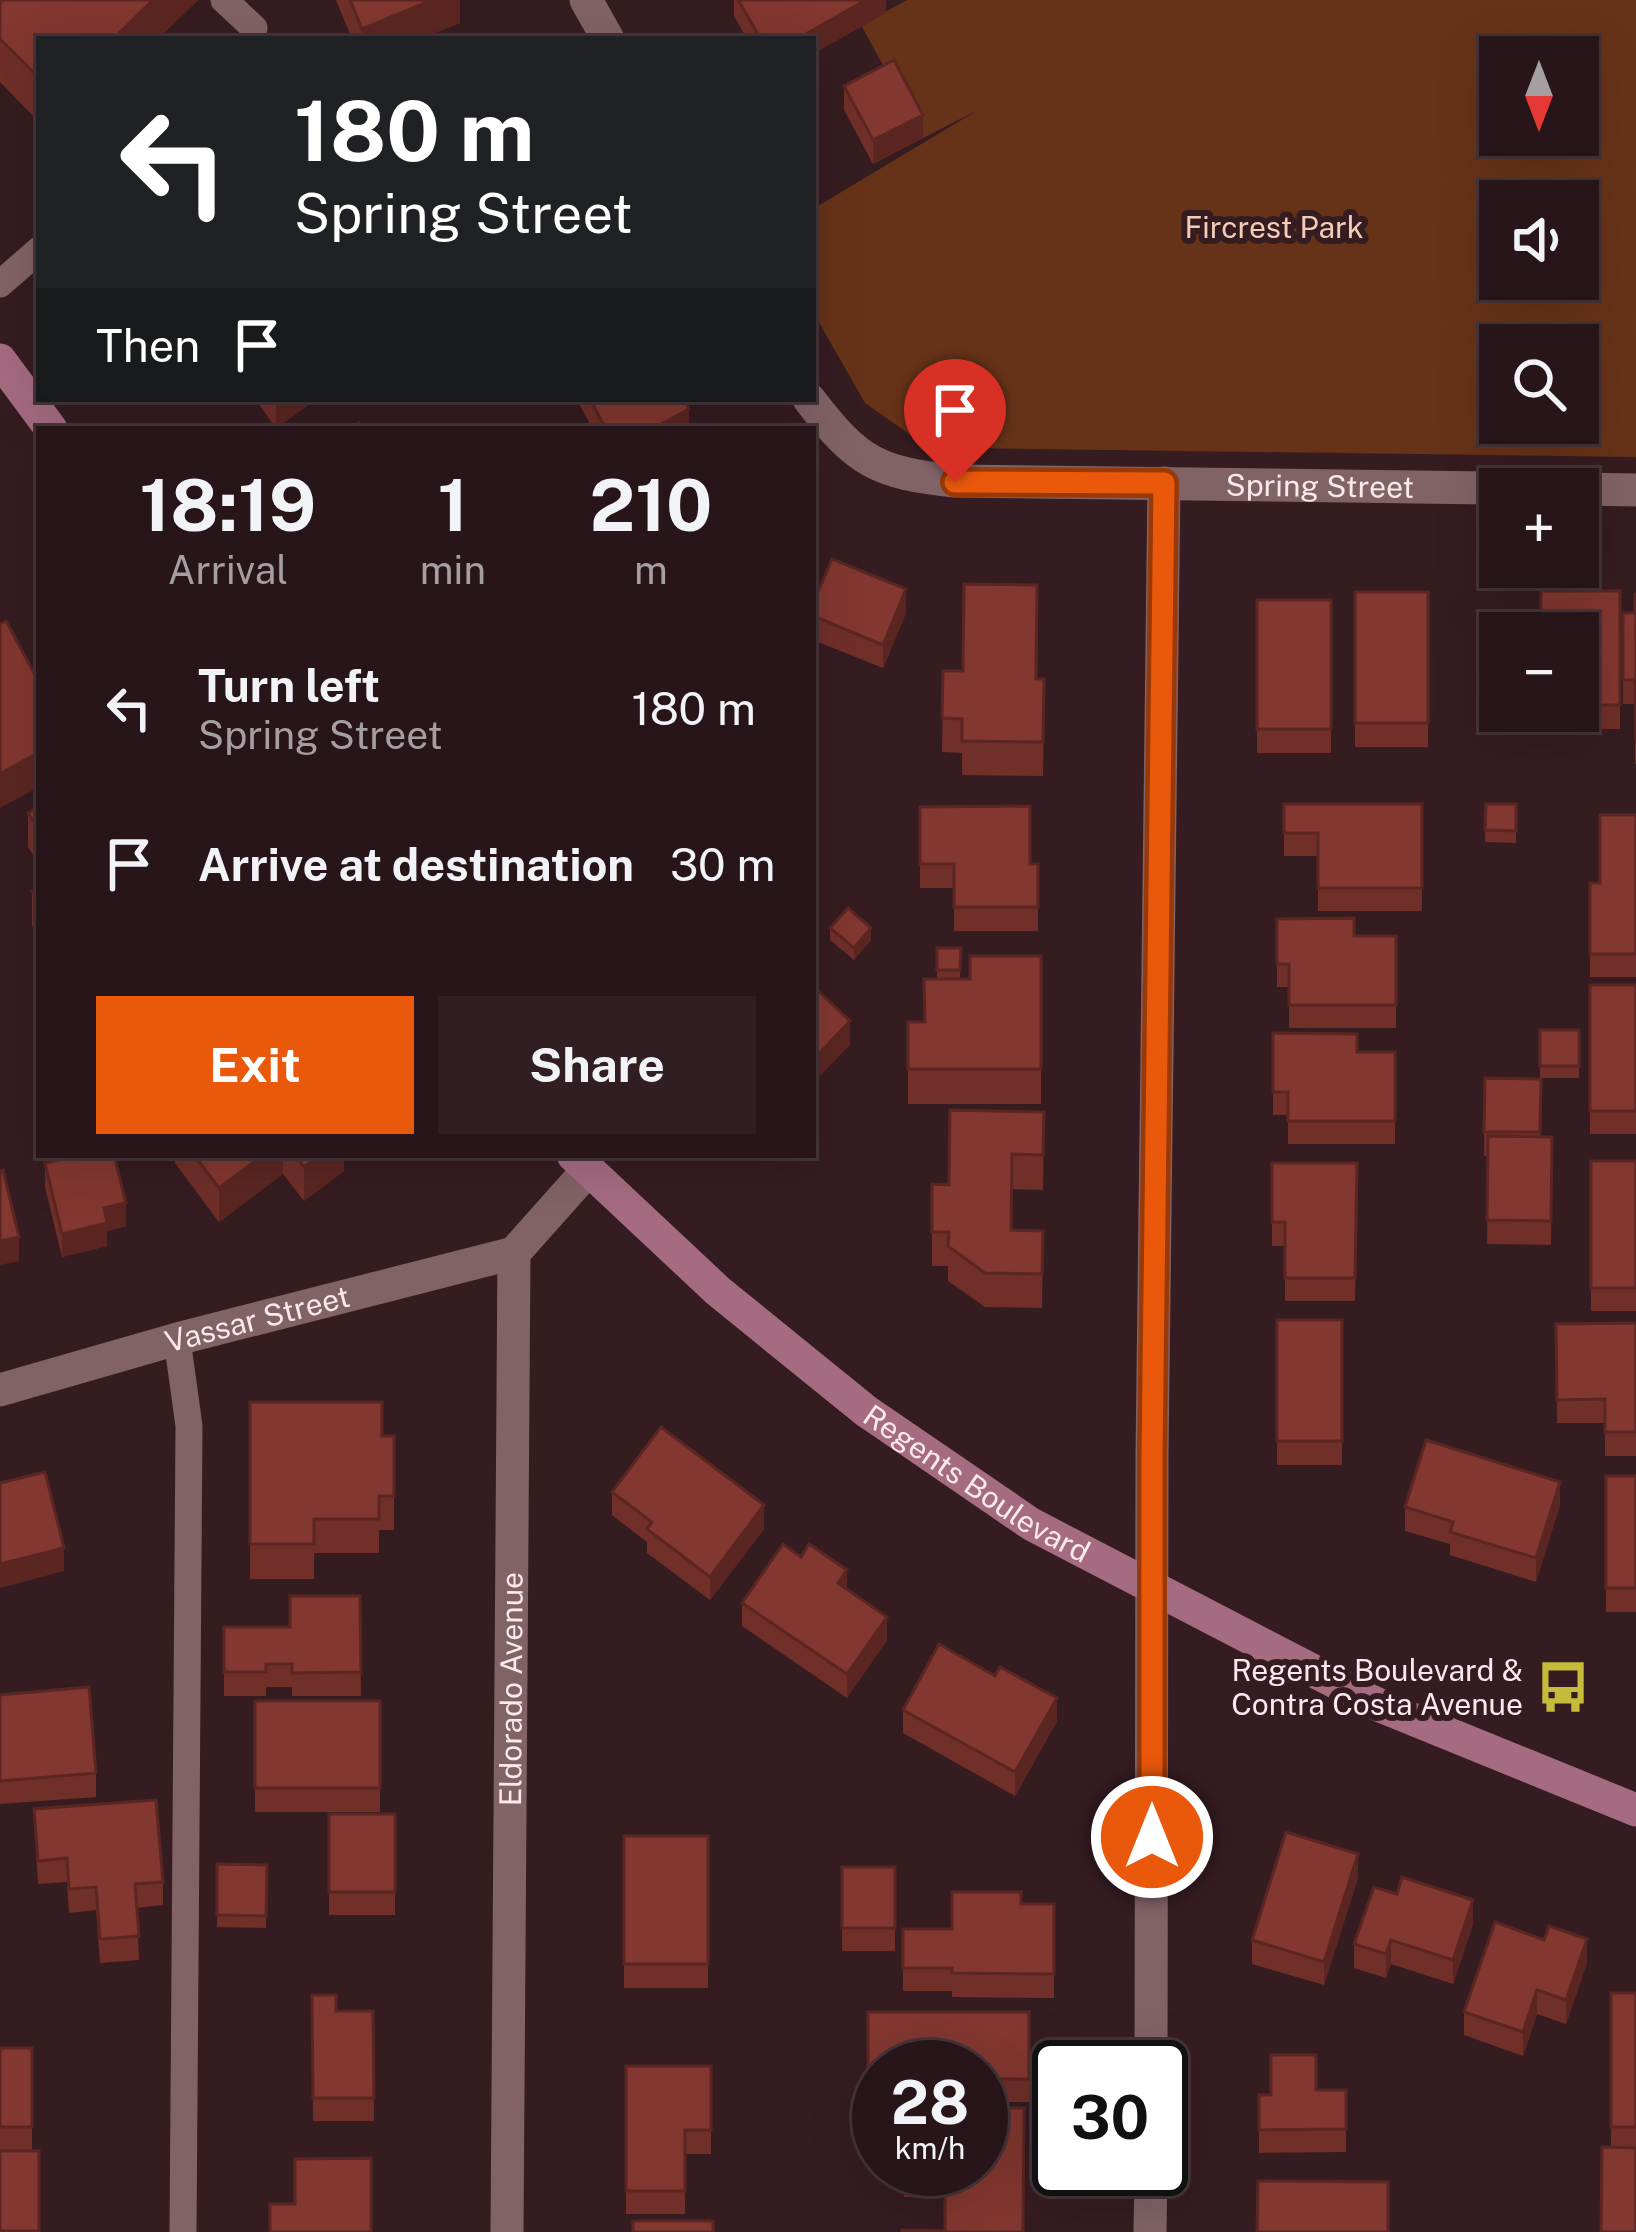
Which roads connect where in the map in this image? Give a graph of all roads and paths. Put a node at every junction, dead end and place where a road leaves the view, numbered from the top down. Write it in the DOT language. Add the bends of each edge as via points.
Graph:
graph roads {
  1 [pos="224,0"];
  2 [pos="586,0"];
  3 [pos="254,28"];
  4 [pos="606,36"];
  5 [pos="36,253"];
  6 [pos="0,284"];
  7 [pos="0,361"];
  8 [pos="812,402"];
  9 [pos="49,426"];
  10 [pos="1164,483"];
  11 [pos="1479,488"];
  12 [pos="1599,489"];
  13 [pos="1636,490"];
  14 [pos="580,1163"];
  15 [pos="514,1253"];
  16 [pos="178,1339"];
  17 [pos="0,1390"];
  18 [pos="1152,1587"];
  19 [pos="1636,1810"];
  20 [pos="1151,2040"];
  21 [pos="1150,2196"];
  22 [pos="183,2232"];
  23 [pos="507,2232"];
  24 [pos="1150,2232"];
  1 -- 3 [label="lane"];
  2 -- 4 [label="street"];
  5 -- 6 [label="lane"];
  7 -- 9 [label="main road"];
  8 -- 10 [label="street, Spring Street" via="855,453 908,476"];
  10 -- 11 [label="street, Spring Street"];
  10 -- 18 [label="street"];
  12 -- 13 [label="street, Spring Street"];
  14 -- 15 [label="street"];
  14 -- 18 [label="main road, Regents Boulevard" via="718,1292 866,1411 1031,1524"];
  15 -- 16 [label="street, Vassar Street"];
  15 -- 23 [label="street, Eldorado Avenue"];
  16 -- 17 [label="street, Vassar Street"];
  16 -- 22 [label="lane" via="189,1426"];
  18 -- 19 [label="main road, Regents Boulevard" via="1383,1707"];
  18 -- 20 [label="street"];
  21 -- 24 [label="street"];
}
